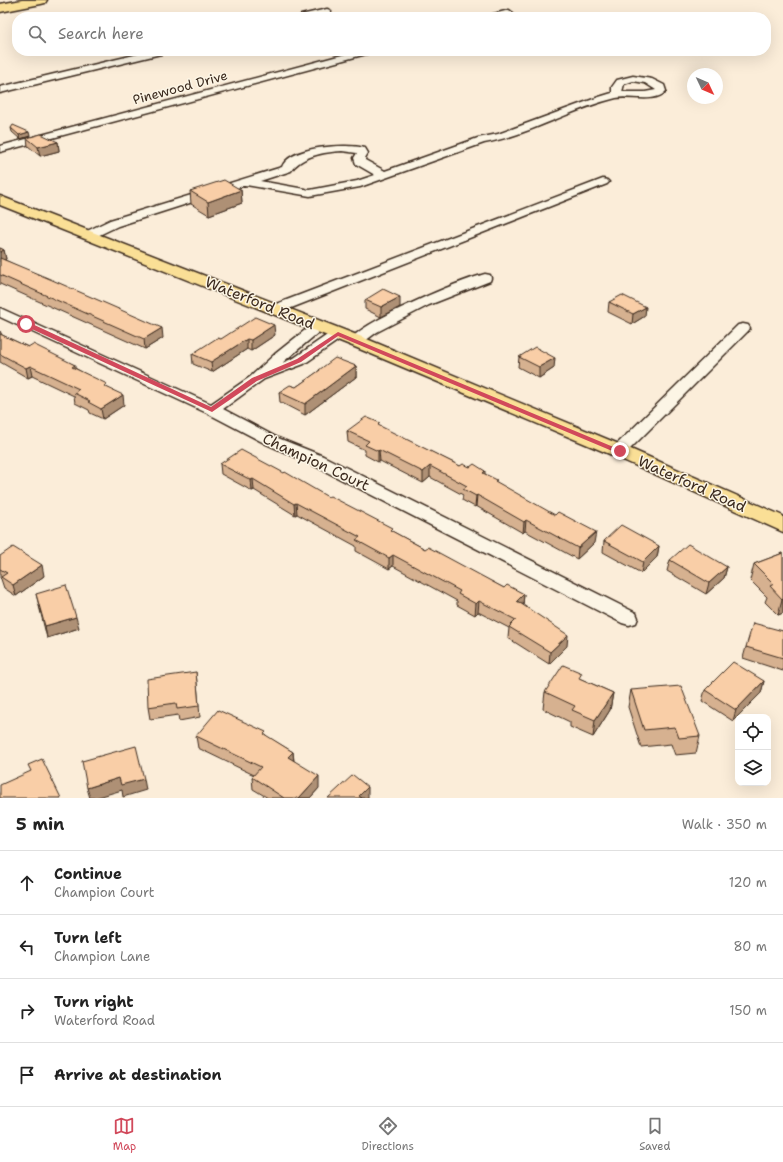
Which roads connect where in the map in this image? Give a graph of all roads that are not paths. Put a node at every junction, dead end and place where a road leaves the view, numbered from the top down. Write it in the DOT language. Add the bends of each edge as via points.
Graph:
graph roads {
  1 [pos="41,0"];
  2 [pos="0,8"];
  3 [pos="141,56"];
  4 [pos="348,56"];
  5 [pos="0,90"];
  6 [pos="617,95"];
  7 [pos="0,149"];
  8 [pos="384,175"];
  9 [pos="246,182"];
  10 [pos="603,182"];
  11 [pos="0,200"];
  12 [pos="89,235"];
  13 [pos="485,278"];
  14 [pos="276,309"];
  15 [pos="0,312"];
  16 [pos="319,326"];
  17 [pos="743,328"];
  18 [pos="338,334"];
  19 [pos="356,341"];
  20 [pos="255,380"];
  21 [pos="212,410"];
  22 [pos="620,451"];
  23 [pos="783,525"];
  24 [pos="629,618"];
  1 -- 2 [label="highway"];
  3 -- 5 [label="street"];
  4 -- 7 [label="street, Pinewood Drive"];
  6 -- 8 [label="street" via="500,136 473,142"];
  8 -- 9 [label="street" via="360,184 310,192"];
  8 -- 9 [label="street" via="360,162 359,158 363,153 361,150 334,148 307,154 288,165 287,169"];
  9 -- 12 [label="street" via="114,223"];
  10 -- 14 [label="street"];
  11 -- 12 [label="main road, Waterford Road"];
  12 -- 14 [label="main road, Waterford Road"];
  13 -- 19 [label="street" via="424,302 372,329"];
  14 -- 16 [label="main road, Waterford Road"];
  15 -- 21 [label="street, Champion Court"];
  16 -- 18 [label="main road, Waterford Road"];
  16 -- 20 [label="street"];
  17 -- 22 [label="street"];
  18 -- 19 [label="main road, Waterford Road"];
  18 -- 20 [label="street" via="299,361"];
  19 -- 22 [label="main road, Waterford Road"];
  20 -- 21 [label="street"];
  21 -- 24 [label="street, Champion Court"];
  22 -- 23 [label="main road, Waterford Road"];
}
